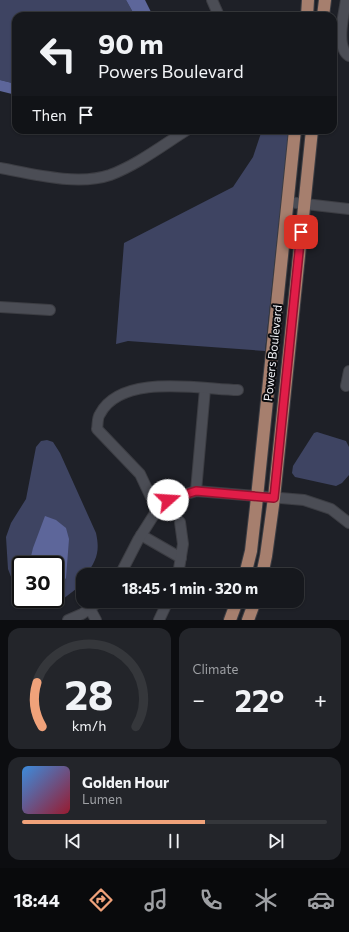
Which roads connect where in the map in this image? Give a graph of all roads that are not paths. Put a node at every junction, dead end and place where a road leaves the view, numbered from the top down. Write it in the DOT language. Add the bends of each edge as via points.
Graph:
graph roads {
  1 [pos="212,0"];
  2 [pos="308,0"];
  3 [pos="325,0"];
  4 [pos="346,0"];
  5 [pos="217,12"];
  6 [pos="307,12"];
  7 [pos="324,12"];
  8 [pos="349,56"];
  9 [pos="181,134"];
  10 [pos="296,134"];
  11 [pos="312,134"];
  12 [pos="0,168"];
  13 [pos="288,202"];
  14 [pos="304,204"];
  15 [pos="349,209"];
  16 [pos="0,308"];
  17 [pos="50,310"];
  18 [pos="349,371"];
  19 [pos="346,386"];
  20 [pos="206,389"];
  21 [pos="238,390"];
  22 [pos="196,491"];
  23 [pos="258,496"];
  24 [pos="274,498"];
  25 [pos="157,510"];
  26 [pos="180,522"];
  27 [pos="349,522"];
  28 [pos="141,536"];
  29 [pos="181,558"];
  30 [pos="124,568"];
  31 [pos="179,568"];
  32 [pos="247,568"];
  33 [pos="263,568"];
  34 [pos="164,608"];
  35 [pos="234,608"];
  36 [pos="252,608"];
  37 [pos="90,609"];
  38 [pos="68,620"];
  39 [pos="96,620"];
  40 [pos="158,620"];
  41 [pos="230,620"];
  42 [pos="248,620"];
  1 -- 5 [label="street"];
  2 -- 6 [label="main road"];
  3 -- 7 [label="main road"];
  4 -- 8 [label="street" via="342,46 344,53"];
  9 -- 12 [label="street" via="141,159 109,175 74,180"];
  10 -- 13 [label="main road, Powers Boulevard"];
  11 -- 14 [label="main road, Powers Boulevard"];
  13 -- 14 [label="street"];
  13 -- 23 [label="main road, Powers Boulevard"];
  14 -- 15 [label="street"];
  14 -- 24 [label="main road, Powers Boulevard"];
  16 -- 17 [label="street"];
  18 -- 19 [label="street"];
  20 -- 21 [label="street"];
  20 -- 22 [label="street"];
  20 -- 25 [label="street" via="164,386 120,394 105,406 99,416 97,429 140,474"];
  22 -- 23 [label="street"];
  22 -- 25 [label="street" via="168,500"];
  23 -- 24 [label="street"];
  23 -- 32 [label="main road, Powers Boulevard"];
  24 -- 27 [label="street" via="304,500 331,509"];
  24 -- 33 [label="main road, Powers Boulevard"];
  25 -- 28 [label="street"];
  26 -- 29 [label="street" via="183,544"];
  28 -- 29 [label="street"];
  28 -- 30 [label="street"];
  29 -- 31 [label="street"];
  34 -- 40 [label="street"];
  35 -- 41 [label="main road"];
  36 -- 42 [label="main road"];
  37 -- 38 [label="street"];
  37 -- 39 [label="street"];
}
